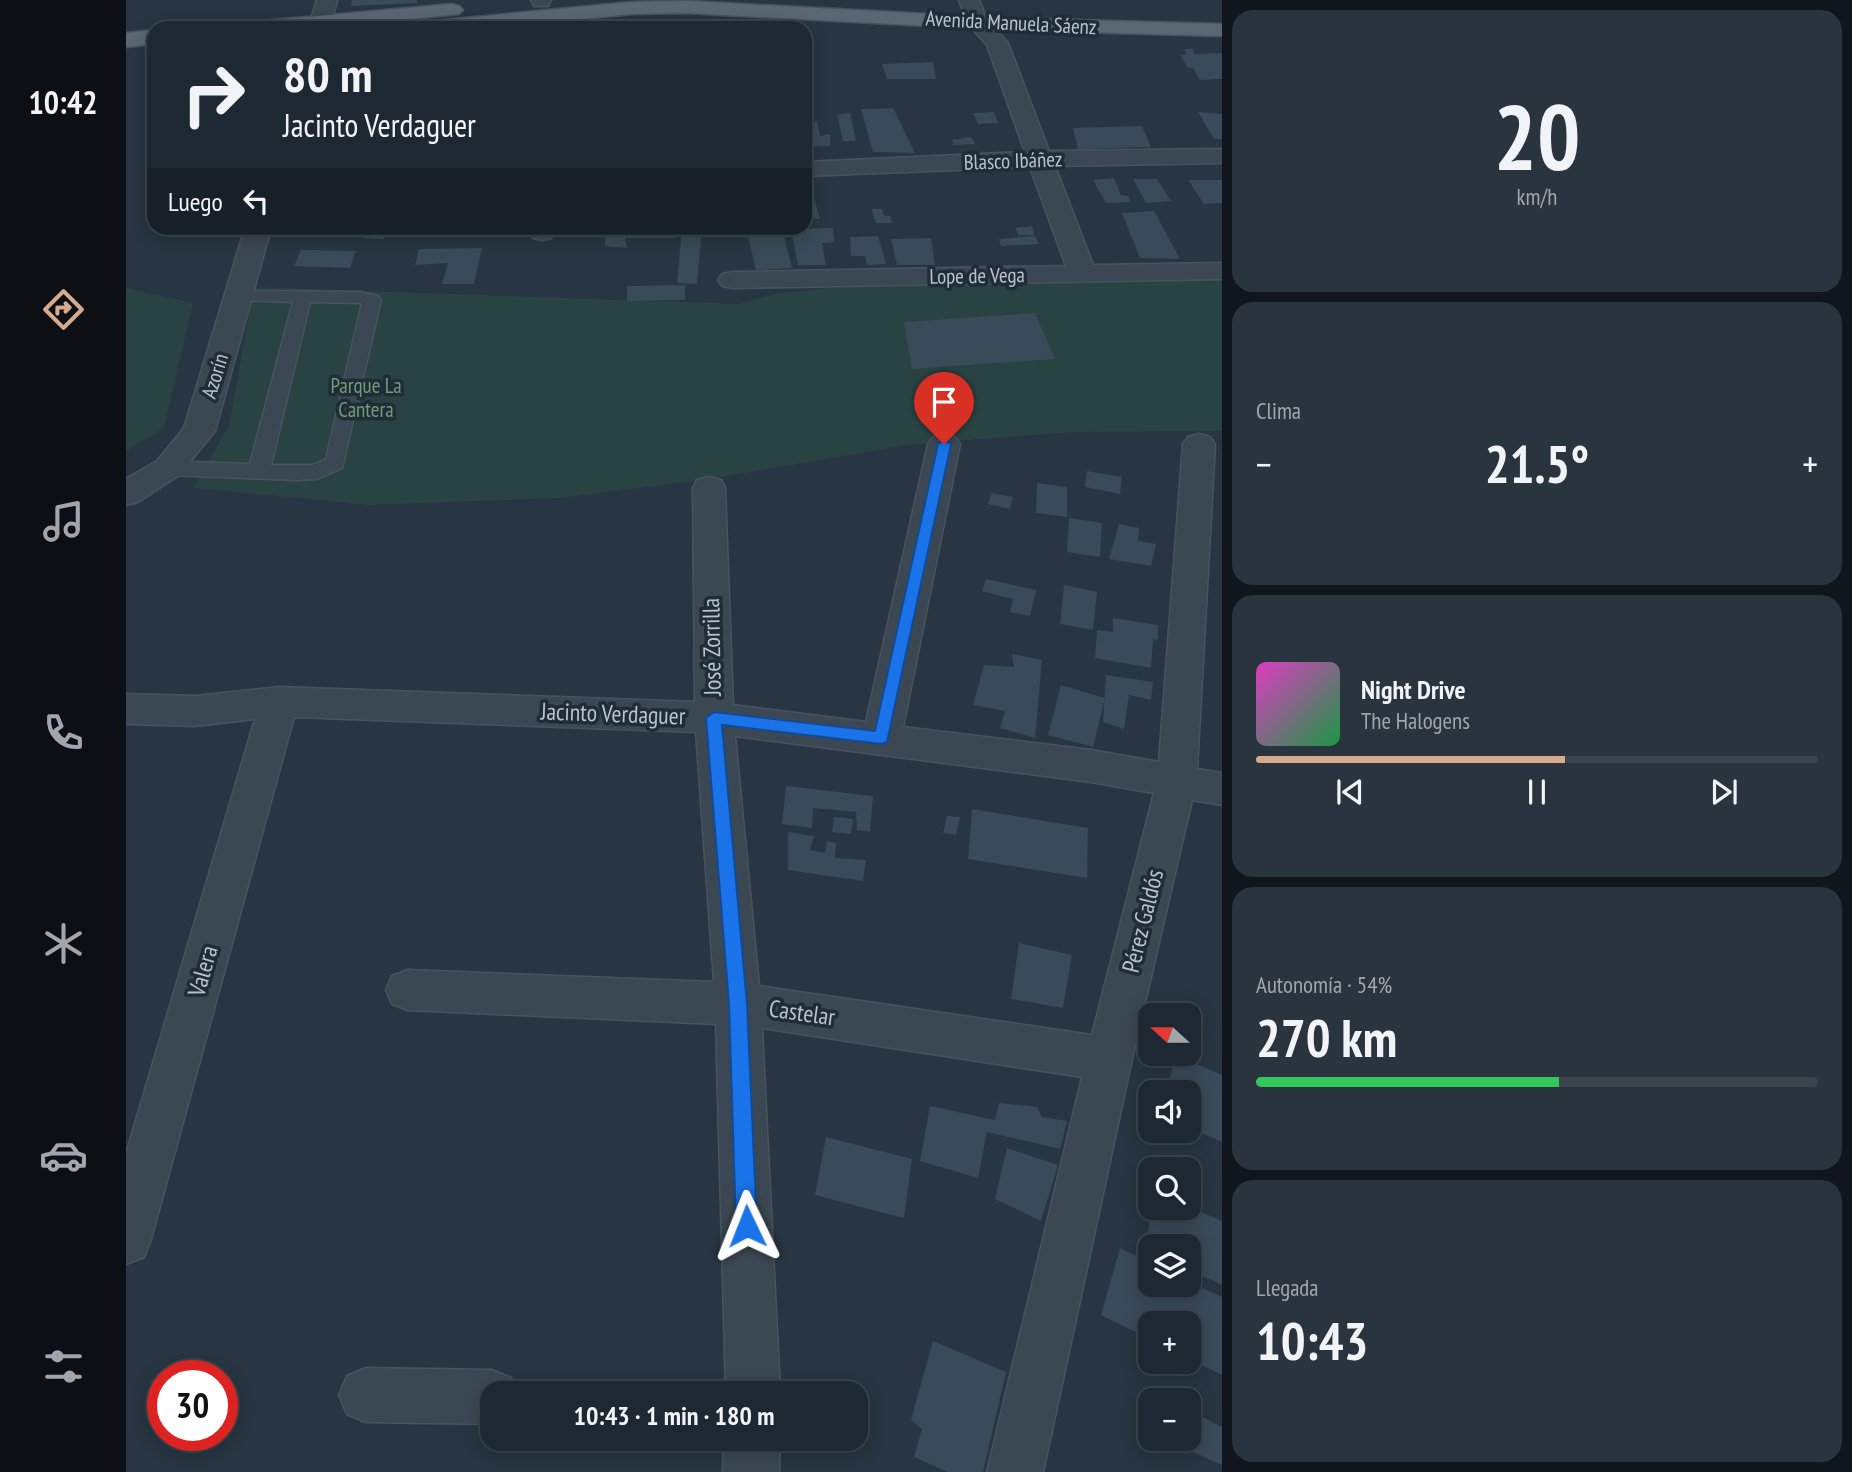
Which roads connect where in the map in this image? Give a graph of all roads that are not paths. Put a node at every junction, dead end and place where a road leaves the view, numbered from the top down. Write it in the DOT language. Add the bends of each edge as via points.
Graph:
graph roads {
  1 [pos="327,0"];
  2 [pos="880,0"];
  3 [pos="545,9"];
  4 [pos="973,9"];
  5 [pos="1222,14"];
  6 [pos="999,18"];
  7 [pos="321,21"];
  8 [pos="376,21"];
  9 [pos="468,21"];
  10 [pos="1222,30"];
  11 [pos="147,38"];
  12 [pos="126,40"];
  13 [pos="147,54"];
  14 [pos="126,55"];
  15 [pos="1222,156"];
  16 [pos="1038,159"];
  17 [pos="812,169"];
  18 [pos="256,235"];
  19 [pos="1222,271"];
  20 [pos="1083,275"];
  21 [pos="732,280"];
  22 [pos="239,296"];
  23 [pos="303,296"];
  24 [pos="1199,443"];
  25 [pos="944,444"];
  26 [pos="169,468"];
  27 [pos="259,471"];
  28 [pos="709,488"];
  29 [pos="126,494"];
  30 [pos="279,702"];
  31 [pos="126,709"];
  32 [pos="714,718"];
  33 [pos="882,738"];
  34 [pos="1178,780"];
  35 [pos="1222,789"];
  36 [pos="408,990"];
  37 [pos="738,1004"];
  38 [pos="1109,1059"];
  39 [pos="126,1239"];
  40 [pos="753,1381"];
  41 [pos="366,1395"];
  42 [pos="480,1397"];
  43 [pos="752,1451"];
  44 [pos="751,1472"];
  45 [pos="1015,1472"];
  1 -- 7 [label="street"];
  2 -- 4 [label="main road, Avenida Manuela Sáenz"];
  3 -- 4 [label="main road, Avenida Manuela Sáenz"];
  3 -- 8 [label="main road, Avenida Manuela Sáenz"];
  3 -- 9 [label="main road, Avenida Manuela Sáenz"];
  4 -- 6 [label="street"];
  4 -- 6 [label="main road, Avenida Manuela Sáenz"];
  5 -- 6 [label="main road, Avenida Manuela Sáenz"];
  6 -- 10 [label="main road, Avenida Manuela Sáenz"];
  6 -- 16 [label="street"];
  11 -- 12 [label="main road"];
  13 -- 14 [label="main road"];
  15 -- 16 [label="street, Blasco Ibáñez"];
  16 -- 17 [label="street, Blasco Ibáñez"];
  16 -- 20 [label="street"];
  18 -- 22 [label="street, Azorín"];
  19 -- 20 [label="street, Lope de Vega"];
  20 -- 21 [label="street, Lope de Vega"];
  22 -- 23 [label="lane"];
  22 -- 26 [label="street, Azorín" via="199,431"];
  23 -- 27 [label="lane"];
  23 -- 27 [label="lane" via="372,300 335,463 316,472"];
  24 -- 34 [label="street, Pérez Galdós"];
  25 -- 33 [label="street"];
  26 -- 27 [label="lane"];
  26 -- 29 [label="street, Azorín"];
  28 -- 32 [label="street, José Zorrilla"];
  30 -- 31 [label="street, Jacinto Verdaguer" via="195,710"];
  30 -- 32 [label="street, Jacinto Verdaguer"];
  30 -- 39 [label="street, Valera"];
  32 -- 33 [label="street, Jacinto Verdaguer"];
  32 -- 37 [label="street, José Zorrilla"];
  33 -- 34 [label="street, Jacinto Verdaguer"];
  34 -- 35 [label="street, Jacinto Verdaguer"];
  34 -- 38 [label="street, Pérez Galdós"];
  36 -- 37 [label="street, Castelar"];
  37 -- 38 [label="street, Castelar"];
  37 -- 40 [label="street, José Zorrilla"];
  38 -- 45 [label="street, Pérez Galdós"];
  41 -- 42 [label="street"];
  43 -- 44 [label="street"];
}
